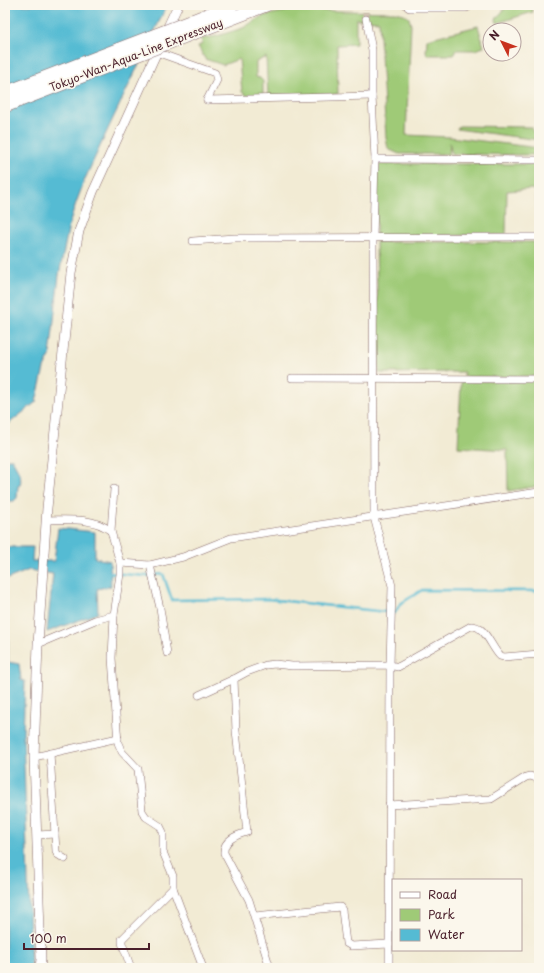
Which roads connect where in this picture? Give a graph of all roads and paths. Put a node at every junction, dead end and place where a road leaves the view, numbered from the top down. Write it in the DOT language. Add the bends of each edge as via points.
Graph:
graph roads {
  1 [pos="178,5"];
  2 [pos="232,5"];
  3 [pos="276,5"];
  4 [pos="410,5"];
  5 [pos="466,5"];
  6 [pos="264,6"];
  7 [pos="366,19"];
  8 [pos="194,26"];
  9 [pos="156,52"];
  10 [pos="5,93"];
  11 [pos="372,96"];
  12 [pos="5,106"];
  13 [pos="375,159"];
  14 [pos="539,160"];
  15 [pos="539,237"];
  16 [pos="373,239"];
  17 [pos="193,241"];
  18 [pos="292,378"];
  19 [pos="374,378"];
  20 [pos="539,379"];
  21 [pos="114,489"];
  22 [pos="539,492"];
  23 [pos="374,517"];
  24 [pos="46,520"];
  25 [pos="111,531"];
  26 [pos="120,563"];
  27 [pos="150,565"];
  28 [pos="114,615"];
  29 [pos="38,644"];
  30 [pos="167,653"];
  31 [pos="539,654"];
  32 [pos="390,665"];
  33 [pos="234,680"];
  34 [pos="200,695"];
  35 [pos="118,738"];
  36 [pos="50,753"];
  37 [pos="34,757"];
  38 [pos="539,779"];
  39 [pos="389,806"];
  40 [pos="55,834"];
  41 [pos="37,835"];
  42 [pos="65,859"];
  43 [pos="173,888"];
  44 [pos="255,916"];
  45 [pos="389,944"];
  46 [pos="40,968"];
  47 [pos="132,968"];
  48 [pos="203,968"];
  49 [pos="270,968"];
  50 [pos="389,968"];
  1 -- 9 [label="street"];
  2 -- 8 [label="highway, Tokyo-Wan-Aqua-Line Expressway"];
  3 -- 6 [label="highway, Tokyo-Wan-Aqua-Line Expressway"];
  4 -- 5 [label="highway"];
  6 -- 8 [label="highway, Tokyo-Wan-Aqua-Line Expressway"];
  7 -- 11 [label="street" via="372,50"];
  8 -- 10 [label="highway, Tokyo-Wan-Aqua-Line Expressway, bridge"];
  8 -- 12 [label="highway, Tokyo-Wan-Aqua-Line Expressway, bridge"];
  9 -- 11 [label="street" via="215,73 217,80 207,100"];
  9 -- 24 [label="street" via="92,192 79,231 71,272"];
  11 -- 13 [label="street"];
  13 -- 14 [label="street"];
  13 -- 16 [label="street"];
  15 -- 16 [label="street"];
  16 -- 17 [label="street" via="234,238"];
  16 -- 19 [label="street"];
  18 -- 19 [label="street"];
  19 -- 20 [label="street"];
  19 -- 23 [label="street"];
  21 -- 25 [label="street"];
  22 -- 23 [label="street"];
  23 -- 27 [label="street" via="231,538 183,557"];
  23 -- 32 [label="street" via="392,586"];
  24 -- 25 [label="street" via="93,522"];
  24 -- 29 [label="street"];
  25 -- 26 [label="street"];
  26 -- 27 [label="street"];
  26 -- 28 [label="street"];
  27 -- 30 [label="street"];
  28 -- 29 [label="street" via="95,620"];
  28 -- 35 [label="street" via="112,673"];
  29 -- 37 [label="street"];
  31 -- 32 [label="street" via="500,656 482,630 471,626 402,666"];
  32 -- 33 [label="street" via="275,664 247,672"];
  32 -- 39 [label="street"];
  33 -- 34 [label="street"];
  33 -- 44 [label="street" via="236,731 247,832 235,836 225,845 224,853"];
  35 -- 36 [label="street"];
  35 -- 43 [label="street" via="119,749 138,769 143,814 160,826 163,832 163,852 173,876"];
  36 -- 37 [label="street"];
  36 -- 40 [label="street"];
  37 -- 41 [label="street"];
  38 -- 39 [label="street" via="534,776 526,777 491,799"];
  39 -- 45 [label="street"];
  40 -- 41 [label="street"];
  40 -- 42 [label="street" via="57,854"];
  41 -- 46 [label="street"];
  43 -- 47 [label="street" via="122,939"];
  43 -- 48 [label="street"];
  44 -- 45 [label="street" via="340,907 348,945"];
  44 -- 49 [label="street"];
  45 -- 50 [label="street"];
}
